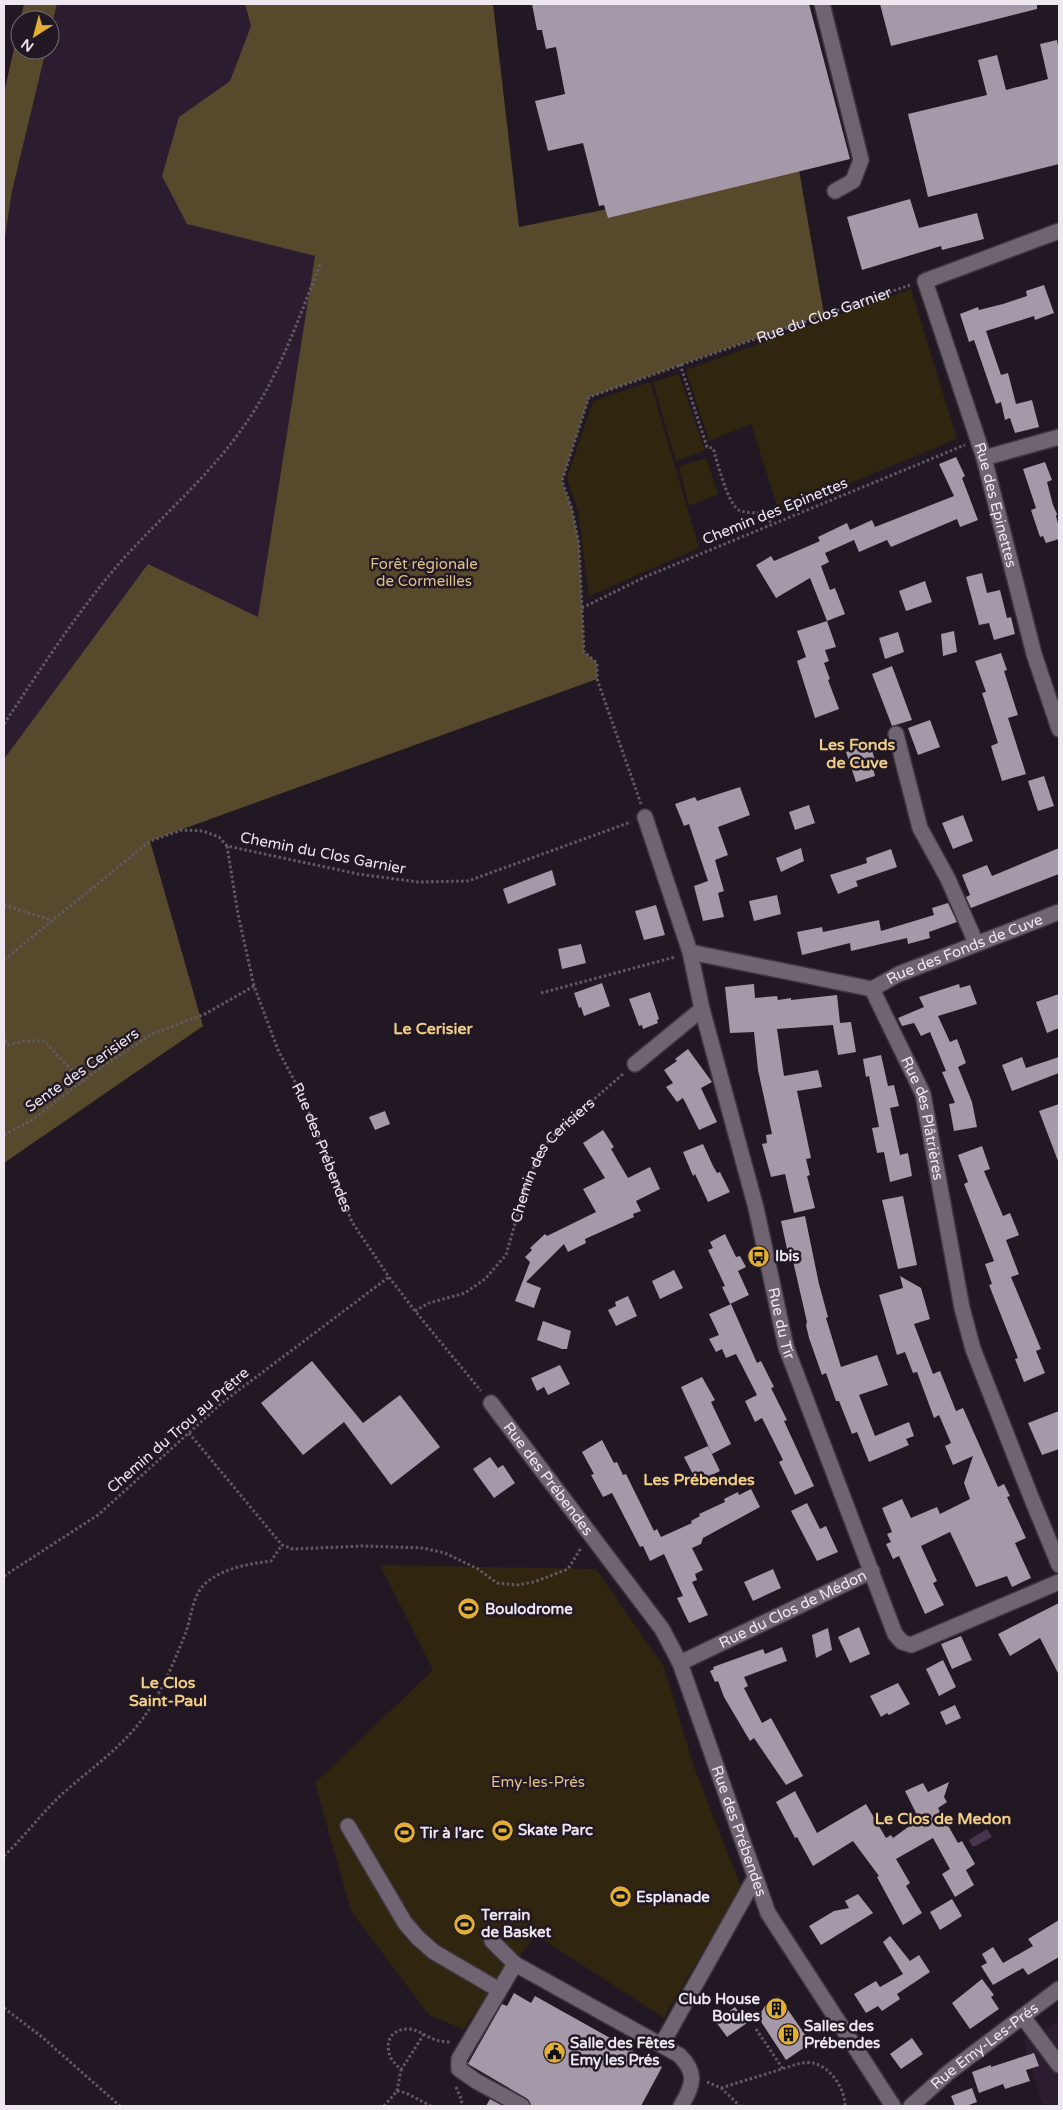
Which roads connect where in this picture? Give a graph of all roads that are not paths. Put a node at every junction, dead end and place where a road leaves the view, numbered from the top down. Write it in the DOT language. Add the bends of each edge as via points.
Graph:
graph roads {
  1 [pos="822,4"];
  2 [pos="835,192"];
  3 [pos="1059,231"];
  4 [pos="1059,437"];
  5 [pos="984,458"];
  6 [pos="1059,729"];
  7 [pos="896,734"];
  8 [pos="645,817"];
  9 [pos="1059,912"];
  10 [pos="976,943"];
  11 [pos="690,952"];
  12 [pos="872,989"];
  13 [pos="702,1009"];
  14 [pos="635,1064"];
  15 [pos="491,1403"];
  16 [pos="1059,1565"];
  17 [pos="872,1571"];
  18 [pos="1059,1582"];
  19 [pos="680,1663"];
  20 [pos="348,1826"];
  21 [pos="755,1878"];
  22 [pos="492,1940"];
  23 [pos="515,1964"];
  24 [pos="1059,1989"];
  25 [pos="500,1990"];
  26 [pos="1023,2017"];
  27 [pos="662,2044"];
  28 [pos="1059,2065"];
  29 [pos="522,2106"];
  30 [pos="681,2106"];
  31 [pos="893,2106"];
  32 [pos="911,2106"];
  1 -- 2 [label="street" via="861,160 853,181"];
  3 -- 5 [label="street, Rue des Epinettes" via="926,281"];
  4 -- 5 [label="street"];
  5 -- 6 [label="street, Rue des Epinettes" via="1034,654"];
  7 -- 10 [label="street" via="920,828 948,879"];
  8 -- 11 [label="street"];
  9 -- 10 [label="street, Rue des Fonds de Cuve"];
  10 -- 12 [label="street, Rue des Fonds de Cuve" via="899,974"];
  11 -- 12 [label="street"];
  11 -- 13 [label="street, Rue du Tir"];
  12 -- 16 [label="street, Rue des Plâtrières" via="923,1094 962,1308 973,1349"];
  13 -- 14 [label="street"];
  13 -- 17 [label="street, Rue du Tir" via="756,1208 786,1347"];
  15 -- 19 [label="street, Rue des Prébendes" via="662,1629"];
  17 -- 18 [label="street, Rue du Clos de Médon" via="895,1634 902,1642 911,1645"];
  17 -- 19 [label="street, Rue du Clos de Médon"];
  19 -- 21 [label="street, Rue des Prébendes"];
  20 -- 25 [label="street" via="418,1938 434,1952"];
  21 -- 27 [label="street"];
  21 -- 31 [label="street, Rue des Prébendes" via="768,1913"];
  22 -- 23 [label="street"];
  23 -- 25 [label="street"];
  23 -- 27 [label="street"];
  24 -- 26 [label="street, Rue Emy-Les-Prés"];
  25 -- 29 [label="street" via="459,2059 459,2069"];
  26 -- 28 [label="street"];
  26 -- 32 [label="street, Rue Emy-Les-Prés"];
  27 -- 30 [label="street" via="680,2055 690,2071 692,2088"];
}
